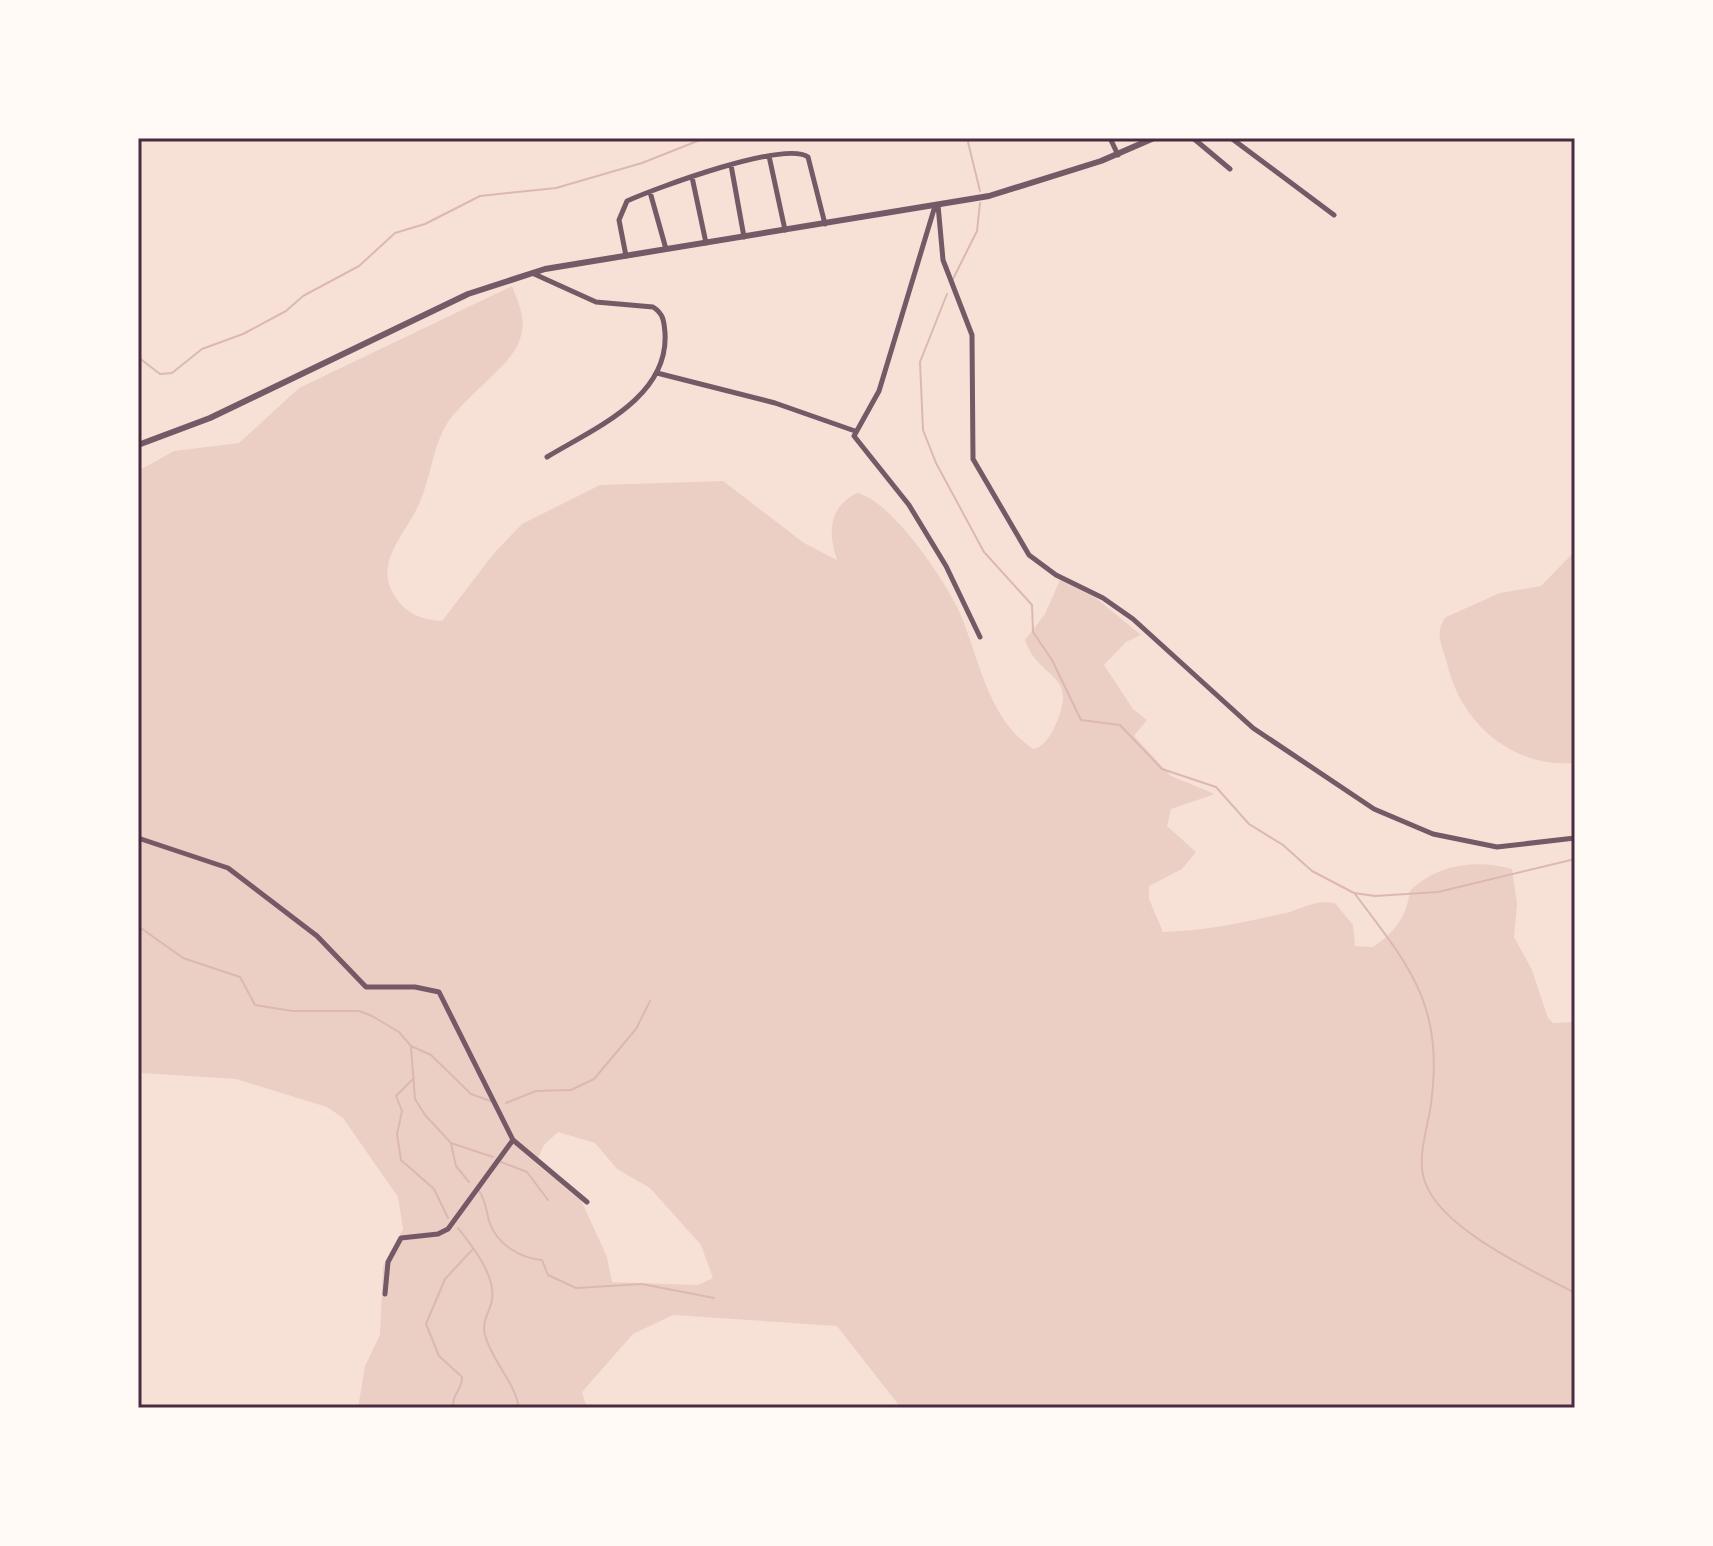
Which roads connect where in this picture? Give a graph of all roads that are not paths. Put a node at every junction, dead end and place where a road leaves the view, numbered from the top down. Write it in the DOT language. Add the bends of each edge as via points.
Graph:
graph roads {
  1 [pos="1110,138"];
  2 [pos="1154,138"];
  3 [pos="1193,138"];
  4 [pos="1231,138"];
  5 [pos="1118,155"];
  6 [pos="769,156"];
  7 [pos="731,165"];
  8 [pos="1230,169"];
  9 [pos="692,177"];
  10 [pos="650,192"];
  11 [pos="936,206"];
  12 [pos="1334,215"];
  13 [pos="825,224"];
  14 [pos="785,230"];
  15 [pos="744,237"];
  16 [pos="706,243"];
  17 [pos="666,249"];
  18 [pos="626,256"];
  19 [pos="531,273"];
  20 [pos="657,373"];
  21 [pos="855,431"];
  22 [pos="138,445"];
  23 [pos="547,457"];
  24 [pos="980,637"];
  25 [pos="138,838"];
  26 [pos="1575,838"];
  27 [pos="513,1140"];
  28 [pos="587,1202"];
  29 [pos="385,1294"];
  1 -- 5 [label="street"];
  2 -- 5 [label="street"];
  3 -- 8 [label="street"];
  4 -- 12 [label="street"];
  5 -- 11 [label="street" via="1034,184"];
  6 -- 7 [label="street"];
  6 -- 13 [label="street" via="790,151 808,157"];
  6 -- 14 [label="street"];
  7 -- 9 [label="street"];
  7 -- 15 [label="street"];
  9 -- 10 [label="street"];
  9 -- 16 [label="street"];
  10 -- 17 [label="street"];
  10 -- 18 [label="street" via="622,207 619,220"];
  11 -- 13 [label="street"];
  11 -- 21 [label="street" via="879,391"];
  11 -- 26 [label="street" via="943,260 972,335 973,459 1029,555 1133,619 1253,728 1374,809 1433,834 1497,847"];
  13 -- 14 [label="street"];
  14 -- 15 [label="street"];
  15 -- 16 [label="street"];
  16 -- 17 [label="street"];
  17 -- 18 [label="street"];
  18 -- 19 [label="street"];
  19 -- 20 [label="street" via="596,302 641,304 660,311 665,342"];
  19 -- 22 [label="street" via="468,294 210,418"];
  20 -- 21 [label="street" via="775,403"];
  20 -- 23 [label="street" via="634,401"];
  21 -- 24 [label="street" via="909,505"];
  25 -- 27 [label="street" via="228,868 317,936 366,987 439,992"];
  27 -- 28 [label="street"];
  27 -- 29 [label="street" via="448,1229 401,1238 388,1262"];
}
